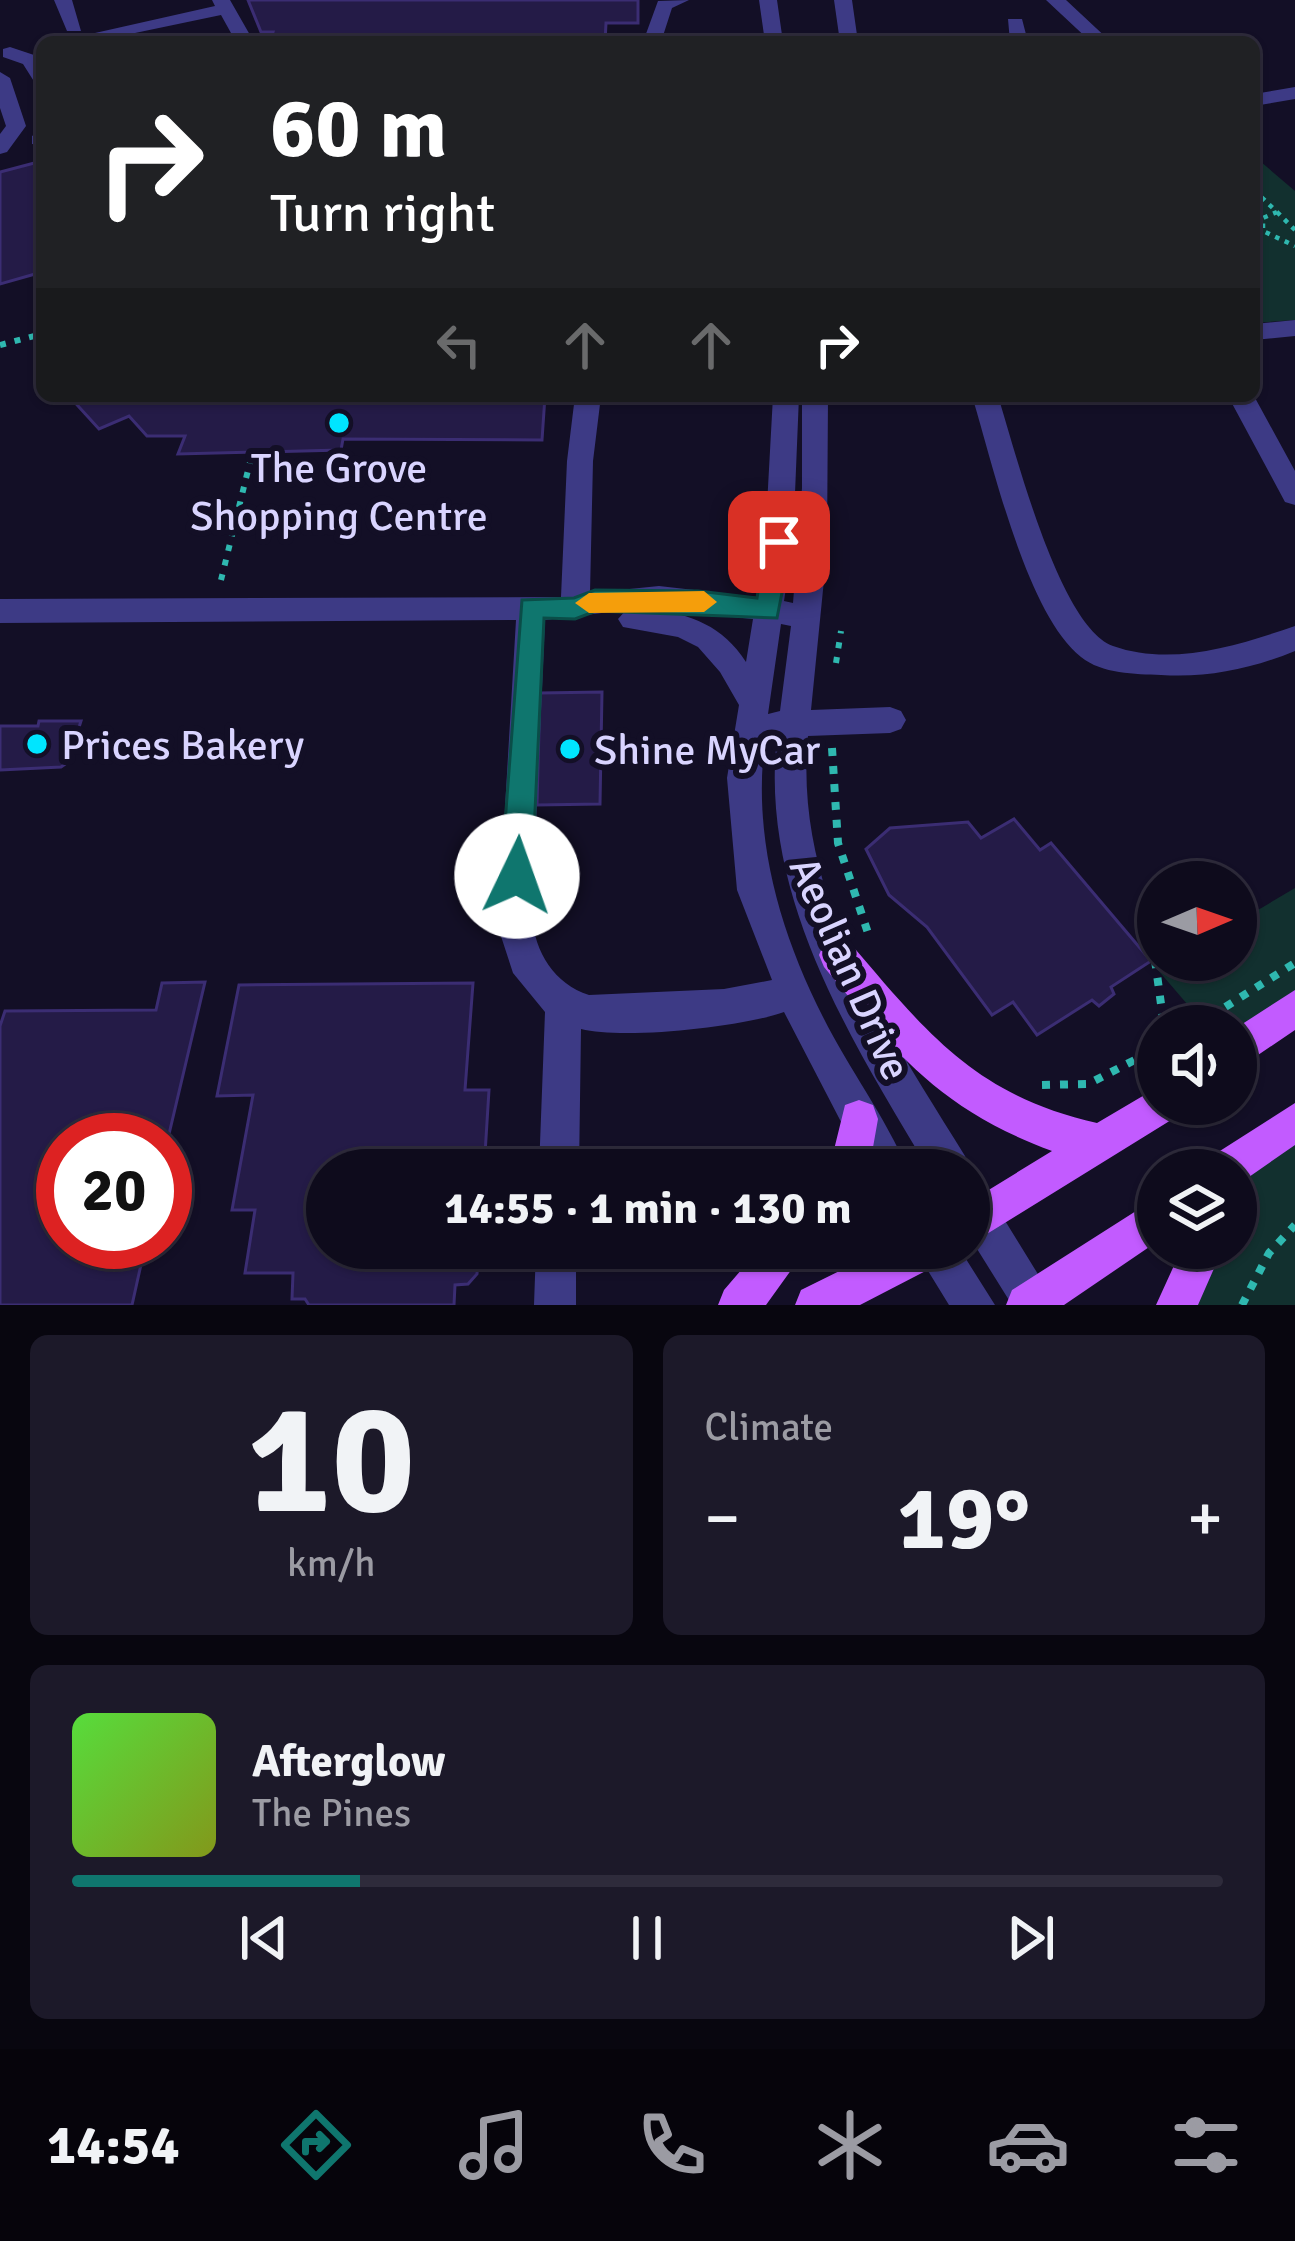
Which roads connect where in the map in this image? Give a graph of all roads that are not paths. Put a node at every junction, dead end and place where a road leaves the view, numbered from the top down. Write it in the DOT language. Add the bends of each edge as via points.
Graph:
graph roads {
  1 [pos="63,0"];
  2 [pos="680,0"];
  3 [pos="749,0"];
  4 [pos="768,0"];
  5 [pos="843,0"];
  6 [pos="1037,0"];
  7 [pos="1055,0"];
  8 [pos="223,4"];
  9 [pos="69,34"];
  10 [pos="241,36"];
  11 [pos="654,36"];
  12 [pos="753,36"];
  13 [pos="773,36"];
  14 [pos="848,36"];
  15 [pos="1076,36"];
  16 [pos="1095,36"];
  17 [pos="36,47"];
  18 [pos="5,54"];
  19 [pos="36,70"];
  20 [pos="0,77"];
  21 [pos="36,139"];
  22 [pos="0,148"];
  23 [pos="1295,328"];
  24 [pos="1260,331"];
  25 [pos="587,402"];
  26 [pos="786,402"];
  27 [pos="815,402"];
  28 [pos="987,402"];
  29 [pos="1243,402"];
  30 [pos="1295,495"];
  31 [pos="531,608"];
  32 [pos="575,608"];
  33 [pos="768,610"];
  34 [pos="0,611"];
  35 [pos="807,617"];
  36 [pos="1295,638"];
  37 [pos="751,713"];
  38 [pos="890,720"];
  39 [pos="795,724"];
  40 [pos="837,955"];
  41 [pos="791,991"];
  42 [pos="1295,1008"];
  43 [pos="563,1009"];
  44 [pos="1257,1036"];
  45 [pos="859,1119"];
  46 [pos="1137,1121"];
  47 [pos="1295,1122"];
  48 [pos="1103,1144"];
  49 [pos="560,1149"];
  50 [pos="853,1149"];
  51 [pos="876,1149"];
  52 [pos="938,1149"];
  53 [pos="1257,1151"];
  54 [pos="990,1205"];
  55 [pos="1137,1231"];
  56 [pos="990,1240"];
  57 [pos="556,1269"];
  58 [pos="769,1269"];
  59 [pos="889,1269"];
  60 [pos="947,1269"];
  61 [pos="1193,1269"];
  62 [pos="1032,1304"];
  63 [pos="555,1305"];
  64 [pos="739,1305"];
  65 [pos="816,1305"];
  66 [pos="974,1305"];
  67 [pos="1177,1305"];
  1 -- 9 [label="street"];
  2 -- 11 [label="street" via="664,5"];
  3 -- 12 [label="street"];
  4 -- 13 [label="street"];
  5 -- 14 [label="street"];
  6 -- 15 [label="street"];
  7 -- 16 [label="street"];
  8 -- 9 [label="street"];
  8 -- 10 [label="street"];
  17 -- 18 [label="street"];
  18 -- 19 [label="street"];
  20 -- 22 [label="street" via="16,126"];
  21 -- 22 [label="street"];
  23 -- 24 [label="street"];
  25 -- 32 [label="street"];
  26 -- 33 [label="street, Aeolian Drive"];
  27 -- 35 [label="street, Aeolian Drive"];
  28 -- 36 [label="street" via="1051,590 1089,647 1112,659 1200,666 1240,662"];
  29 -- 30 [label="street"];
  31 -- 32 [label="street"];
  31 -- 34 [label="street"];
  31 -- 43 [label="street" via="516,943"];
  32 -- 33 [label="street" via="698,601"];
  32 -- 37 [label="street" via="684,623 722,646"];
  33 -- 35 [label="street"];
  33 -- 37 [label="street, Aeolian Drive"];
  35 -- 39 [label="street, Aeolian Drive"];
  37 -- 39 [label="street"];
  37 -- 41 [label="street, Aeolian Drive" via="743,778 754,890"];
  38 -- 39 [label="street"];
  39 -- 40 [label="street, Aeolian Drive" via="795,848"];
  40 -- 48 [label="main road" via="972,1098 1024,1126"];
  40 -- 52 [label="street, Aeolian Drive" via="881,1053"];
  41 -- 43 [label="street" via="742,1010 592,1016"];
  41 -- 45 [label="street, Aeolian Drive"];
  42 -- 44 [label="main road"];
  43 -- 49 [label="street"];
  45 -- 50 [label="main road"];
  45 -- 51 [label="street, Aeolian Drive"];
  46 -- 48 [label="main road"];
  47 -- 53 [label="main road"];
  48 -- 54 [label="main road"];
  55 -- 62 [label="main road"];
  56 -- 62 [label="street"];
  57 -- 63 [label="street"];
  58 -- 64 [label="main road"];
  59 -- 65 [label="main road"];
  60 -- 66 [label="street"];
  61 -- 67 [label="main road"];
}
